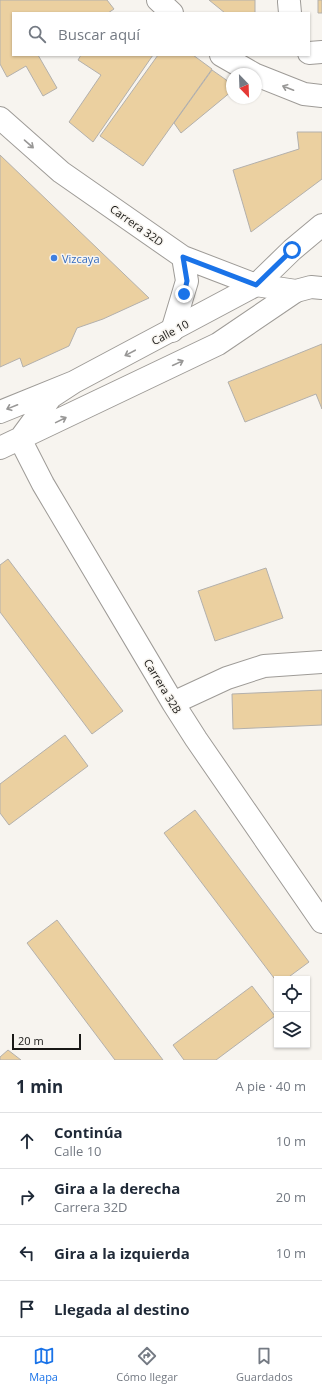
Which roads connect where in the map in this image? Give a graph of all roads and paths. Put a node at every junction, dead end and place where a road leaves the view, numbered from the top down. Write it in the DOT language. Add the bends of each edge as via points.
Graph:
graph roads {
  1 [pos="158,0"];
  2 [pos="171,12"];
  3 [pos="322,52"];
  4 [pos="310,53"];
  5 [pos="223,56"];
  6 [pos="244,68"];
  7 [pos="262,77"];
  8 [pos="322,96"];
  9 [pos="0,118"];
  10 [pos="322,225"];
  11 [pos="183,257"];
  12 [pos="256,285"];
  13 [pos="322,288"];
  14 [pos="296,292"];
  15 [pos="172,331"];
  16 [pos="74,382"];
  17 [pos="0,412"];
  18 [pos="20,439"];
  19 [pos="0,448"];
  20 [pos="322,662"];
  21 [pos="173,703"];
  22 [pos="322,922"];
  1 -- 2 [label="street"];
  3 -- 4 [label="street"];
  5 -- 6 [label="street"];
  8 -- 7 [label="street, one-way" via="304,94"];
  9 -- 11 [label="street, Carrera 32D, one-way" via="61,172"];
  10 -- 12 [label="street, Calle 10"];
  11 -- 12 [label="street, Carrera 32D"];
  11 -- 15 [label="street" via="187,281"];
  12 -- 14 [label="street, Carrera 32D"];
  12 -- 15 [label="street, Calle 10"];
  13 -- 14 [label="street" via="311,287"];
  18 -- 14 [label="street, one-way" via="218,344"];
  15 -- 16 [label="street, Calle 10, one-way"];
  16 -- 17 [label="street, Calle 10, one-way"];
  16 -- 18 [label="street" via="51,397"];
  18 -- 19 [label="street"];
  18 -- 21 [label="street, Carrera 32B" via="43,484"];
  20 -- 21 [label="street" via="264,666 227,678"];
  21 -- 22 [label="street, Carrera 32B"];
}
